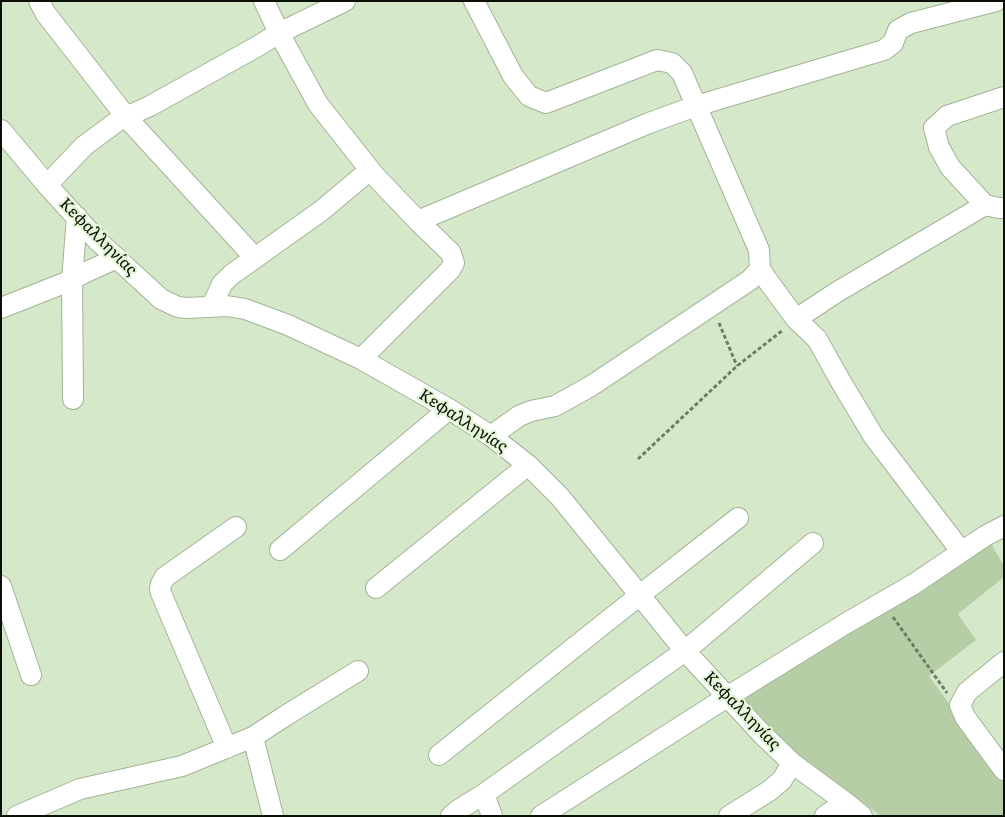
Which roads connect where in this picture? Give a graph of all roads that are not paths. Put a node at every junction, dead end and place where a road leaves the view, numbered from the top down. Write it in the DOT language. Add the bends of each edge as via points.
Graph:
graph roads {
  1 [pos="39,1"];
  2 [pos="264,1"];
  3 [pos="345,1"];
  4 [pos="474,1"];
  5 [pos="996,1"];
  6 [pos="279,33"];
  7 [pos="1004,97"];
  8 [pos="696,106"];
  9 [pos="127,118"];
  10 [pos="1,130"];
  11 [pos="370,170"];
  12 [pos="47,185"];
  13 [pos="995,206"];
  14 [pos="77,217"];
  15 [pos="418,222"];
  16 [pos="117,258"];
  17 [pos="255,258"];
  18 [pos="760,269"];
  19 [pos="72,280"];
  20 [pos="212,306"];
  21 [pos="1,308"];
  22 [pos="796,319"];
  23 [pos="360,359"];
  24 [pos="73,399"];
  25 [pos="449,409"];
  26 [pos="491,436"];
  27 [pos="528,465"];
  28 [pos="738,518"];
  29 [pos="1004,526"];
  30 [pos="236,527"];
  31 [pos="813,543"];
  32 [pos="280,550"];
  33 [pos="961,551"];
  34 [pos="1,586"];
  35 [pos="376,588"];
  36 [pos="640,595"];
  37 [pos="685,651"];
  38 [pos="1004,662"];
  39 [pos="358,671"];
  40 [pos="31,675"];
  41 [pos="726,697"];
  42 [pos="253,737"];
  43 [pos="227,748"];
  44 [pos="439,755"];
  45 [pos="792,763"];
  46 [pos="1004,770"];
  47 [pos="484,794"];
  48 [pos="845,802"];
  49 [pos="17,816"];
  50 [pos="273,816"];
  51 [pos="451,816"];
  52 [pos="492,816"];
  53 [pos="541,816"];
  54 [pos="729,816"];
  55 [pos="825,816"];
  56 [pos="862,816"];
  1 -- 9 [label="street"];
  2 -- 6 [label="street"];
  3 -- 6 [label="street"];
  4 -- 8 [label="street" via="513,76 529,96 546,103 657,60 672,63 682,73"];
  5 -- 8 [label="street" via="911,23 898,30 893,43 884,50"];
  6 -- 9 [label="street"];
  6 -- 11 [label="street" via="318,104"];
  7 -- 13 [label="street" via="947,116 934,128 950,167"];
  8 -- 15 [label="street"];
  8 -- 18 [label="street" via="759,250"];
  9 -- 12 [label="street" via="119,120 84,146"];
  9 -- 17 [label="street"];
  10 -- 12 [label="street, Κεφαλληνίας"];
  11 -- 15 [label="street"];
  11 -- 17 [label="street" via="322,211"];
  12 -- 14 [label="street, Κεφαλληνίας"];
  13 -- 22 [label="street" via="837,292"];
  14 -- 16 [label="street, Κεφαλληνίας"];
  14 -- 19 [label="street"];
  15 -- 23 [label="street" via="451,253 454,263"];
  16 -- 19 [label="street"];
  16 -- 20 [label="street, Κεφαλληνίας" via="169,303 187,308"];
  17 -- 20 [label="street" via="222,284"];
  18 -- 22 [label="street"];
  18 -- 26 [label="street" via="750,280 591,386 555,406 519,416"];
  19 -- 21 [label="street"];
  19 -- 24 [label="street"];
  20 -- 23 [label="street, Κεφαλληνίας" via="228,306 264,316"];
  22 -- 33 [label="street" via="817,339 874,438"];
  23 -- 25 [label="street, Κεφαλληνίας"];
  25 -- 26 [label="street, Κεφαλληνίας"];
  25 -- 32 [label="street"];
  26 -- 27 [label="street, Κεφαλληνίας"];
  27 -- 35 [label="street"];
  27 -- 36 [label="street, Κεφαλληνίας" via="560,497"];
  28 -- 36 [label="street"];
  29 -- 33 [label="street"];
  30 -- 43 [label="street" via="165,577 160,589"];
  31 -- 37 [label="street"];
  33 -- 41 [label="street"];
  34 -- 40 [label="street"];
  36 -- 37 [label="street, Κεφαλληνίας"];
  36 -- 44 [label="street"];
  37 -- 41 [label="street, Κεφαλληνίας"];
  37 -- 47 [label="street"];
  38 -- 46 [label="street" via="967,692 960,705 965,717"];
  39 -- 42 [label="street"];
  41 -- 45 [label="street, Κεφαλληνίας"];
  41 -- 53 [label="street"];
  42 -- 43 [label="street"];
  42 -- 50 [label="street"];
  43 -- 49 [label="street" via="182,766 80,788"];
  45 -- 48 [label="street, Κεφαλληνίας"];
  45 -- 54 [label="street" via="782,780"];
  47 -- 51 [label="street"];
  47 -- 52 [label="street"];
  48 -- 55 [label="street"];
  48 -- 56 [label="street, Κεφαλληνίας"];
}
